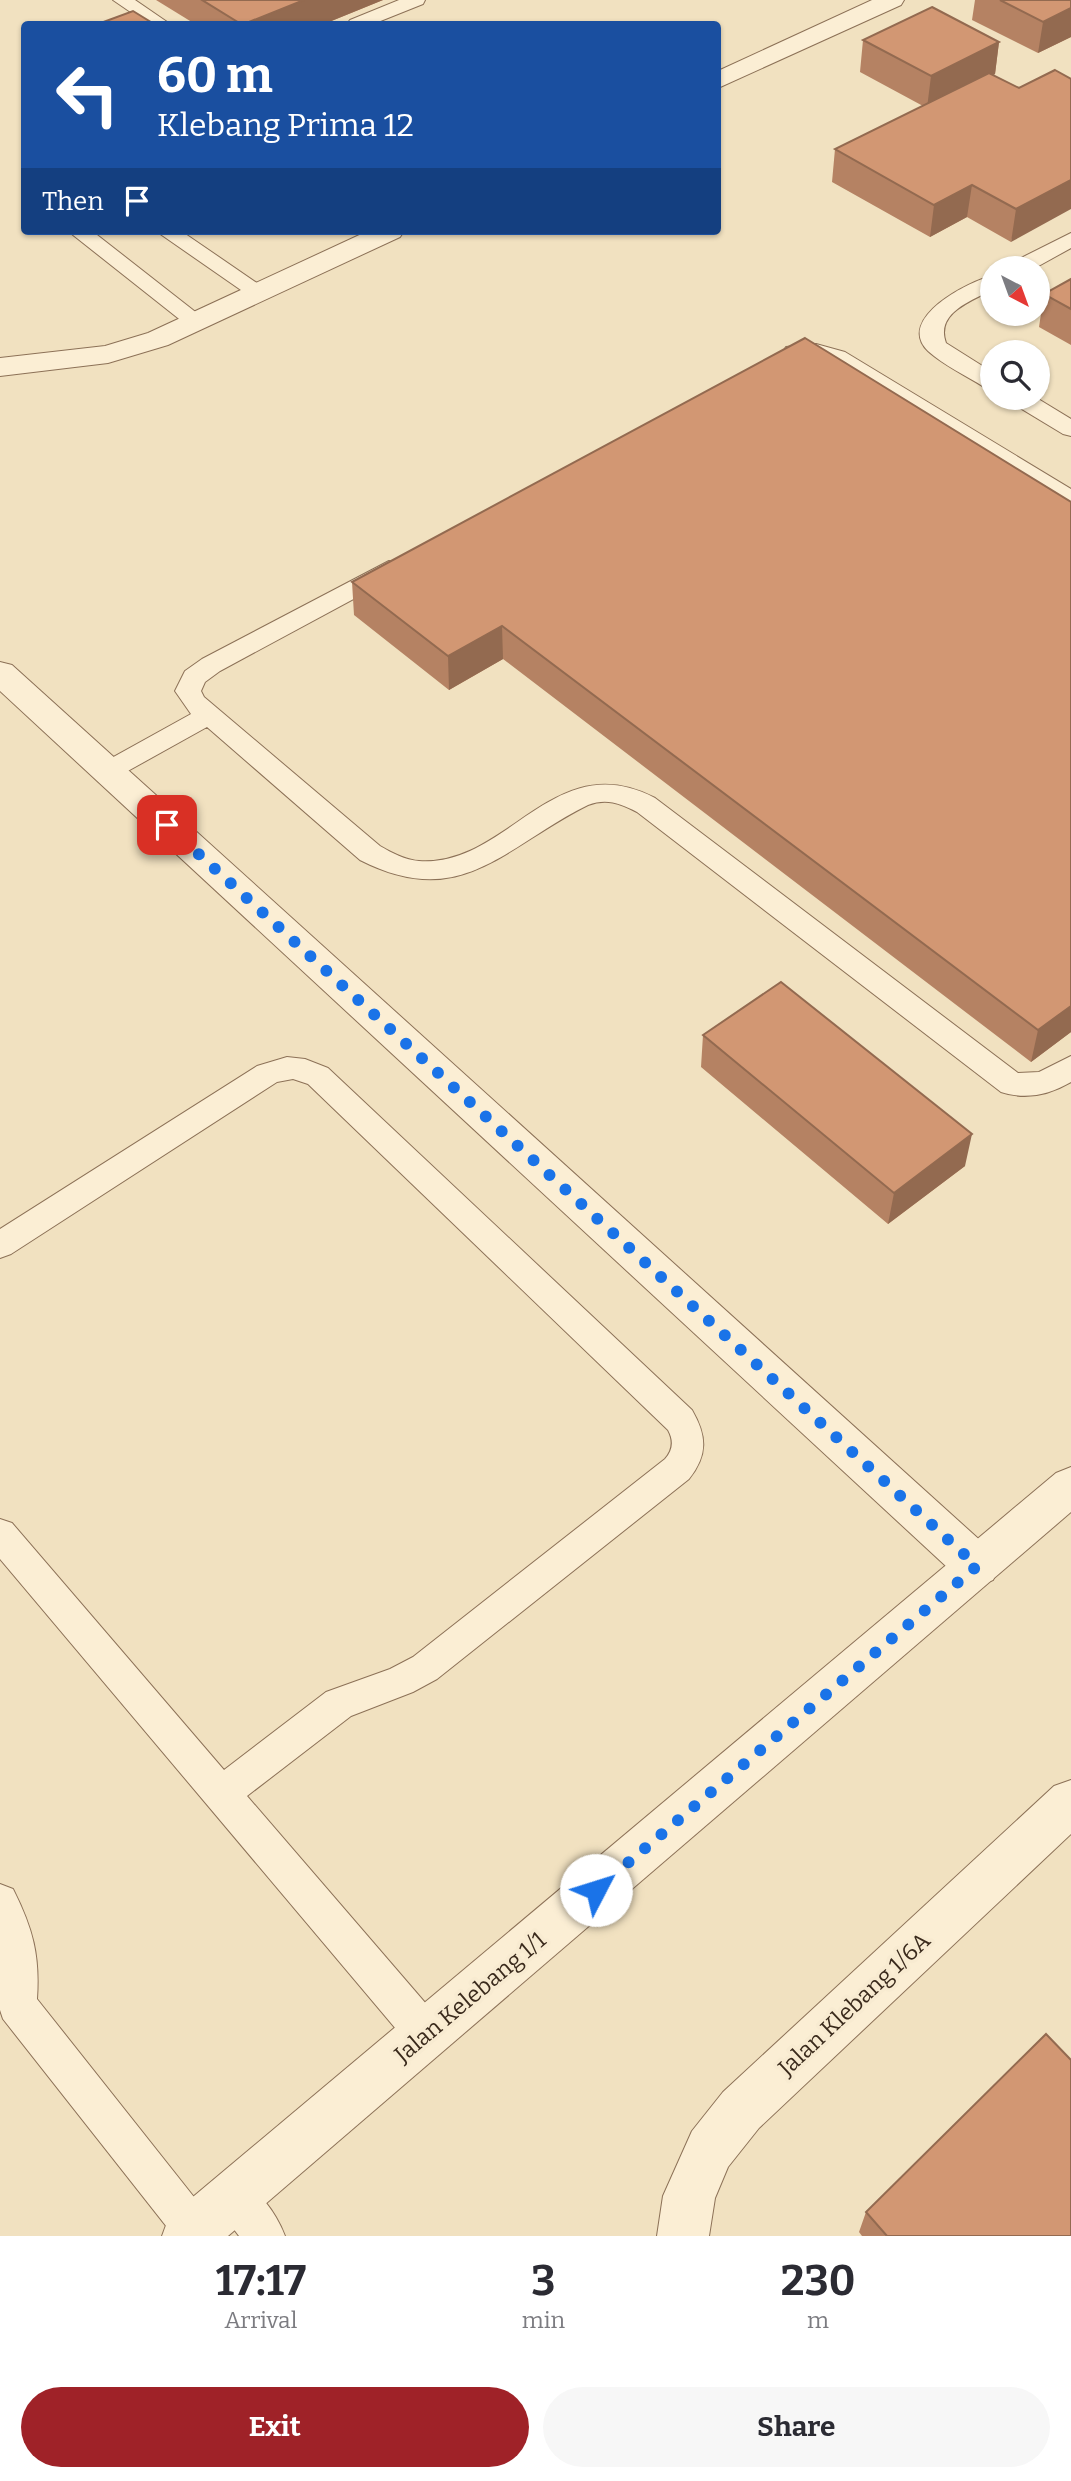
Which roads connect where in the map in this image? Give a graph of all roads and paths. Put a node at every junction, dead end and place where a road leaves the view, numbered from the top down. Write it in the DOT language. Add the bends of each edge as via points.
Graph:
graph roads {
  1 [pos="122,0"];
  2 [pos="416,0"];
  3 [pos="892,0"];
  4 [pos="155,21"];
  5 [pos="364,21"];
  6 [pos="721,79"];
  7 [pos="84,235"];
  8 [pos="173,235"];
  9 [pos="381,235"];
  10 [pos="1071,239"];
  11 [pos="1041,256"];
  12 [pos="980,289"];
  13 [pos="259,292"];
  14 [pos="196,321"];
  15 [pos="775,360"];
  16 [pos="0,367"];
  17 [pos="980,374"];
  18 [pos="1040,410"];
  19 [pos="1071,429"];
  20 [pos="1071,499"];
  21 [pos="407,559"];
  22 [pos="0,673"];
  23 [pos="209,715"];
  24 [pos="108,771"];
  25 [pos="1071,1067"];
  26 [pos="0,1245"];
  27 [pos="1071,1486"];
  28 [pos="0,1534"];
  29 [pos="977,1566"];
  30 [pos="222,1793"];
  31 [pos="1071,1802"];
  32 [pos="0,1902"];
  33 [pos="9,2005"];
  34 [pos="426,2034"];
  35 [pos="234,2197"];
  36 [pos="192,2233"];
  37 [pos="265,2236"];
  38 [pos="682,2236"];
  1 -- 4 [label="lane"];
  2 -- 5 [label="lane"];
  3 -- 6 [label="street"];
  7 -- 14 [label="lane"];
  8 -- 13 [label="lane"];
  9 -- 13 [label="street"];
  10 -- 11 [label="lane"];
  12 -- 17 [label="lane" via="946,308 930,327 930,337 936,346"];
  13 -- 14 [label="street"];
  14 -- 16 [label="street" via="158,340 108,355"];
  15 -- 20 [label="lane" via="794,352 816,351 837,357"];
  18 -- 19 [label="lane"];
  21 -- 23 [label="lane" via="194,677 188,691"];
  22 -- 24 [label="street"];
  23 -- 24 [label="lane"];
  23 -- 25 [label="lane" via="370,853 391,866 414,872 447,870 477,858 591,794 629,796 646,804 1011,1084 1032,1087 1052,1081"];
  24 -- 29 [label="street"];
  26 -- 30 [label="lane" via="267,1074 293,1067 307,1070 688,1432 687,1458 677,1469 425,1668 339,1704"];
  27 -- 29 [label="street, Jalan Kelebang 1/1"];
  28 -- 30 [label="lane"];
  29 -- 34 [label="street, Jalan Kelebang 1/1"];
  30 -- 34 [label="lane"];
  31 -- 38 [label="street, Jalan Klebang 1/6A" via="741,2110 710,2149 689,2196"];
  32 -- 33 [label="lane" via="15,1930 21,1956"];
  33 -- 36 [label="lane"];
  34 -- 35 [label="street, Jalan Kelebang 1/1"];
  35 -- 36 [label="street, Jalan Kelebang 1/1"];
  35 -- 37 [label="lane"];
}
